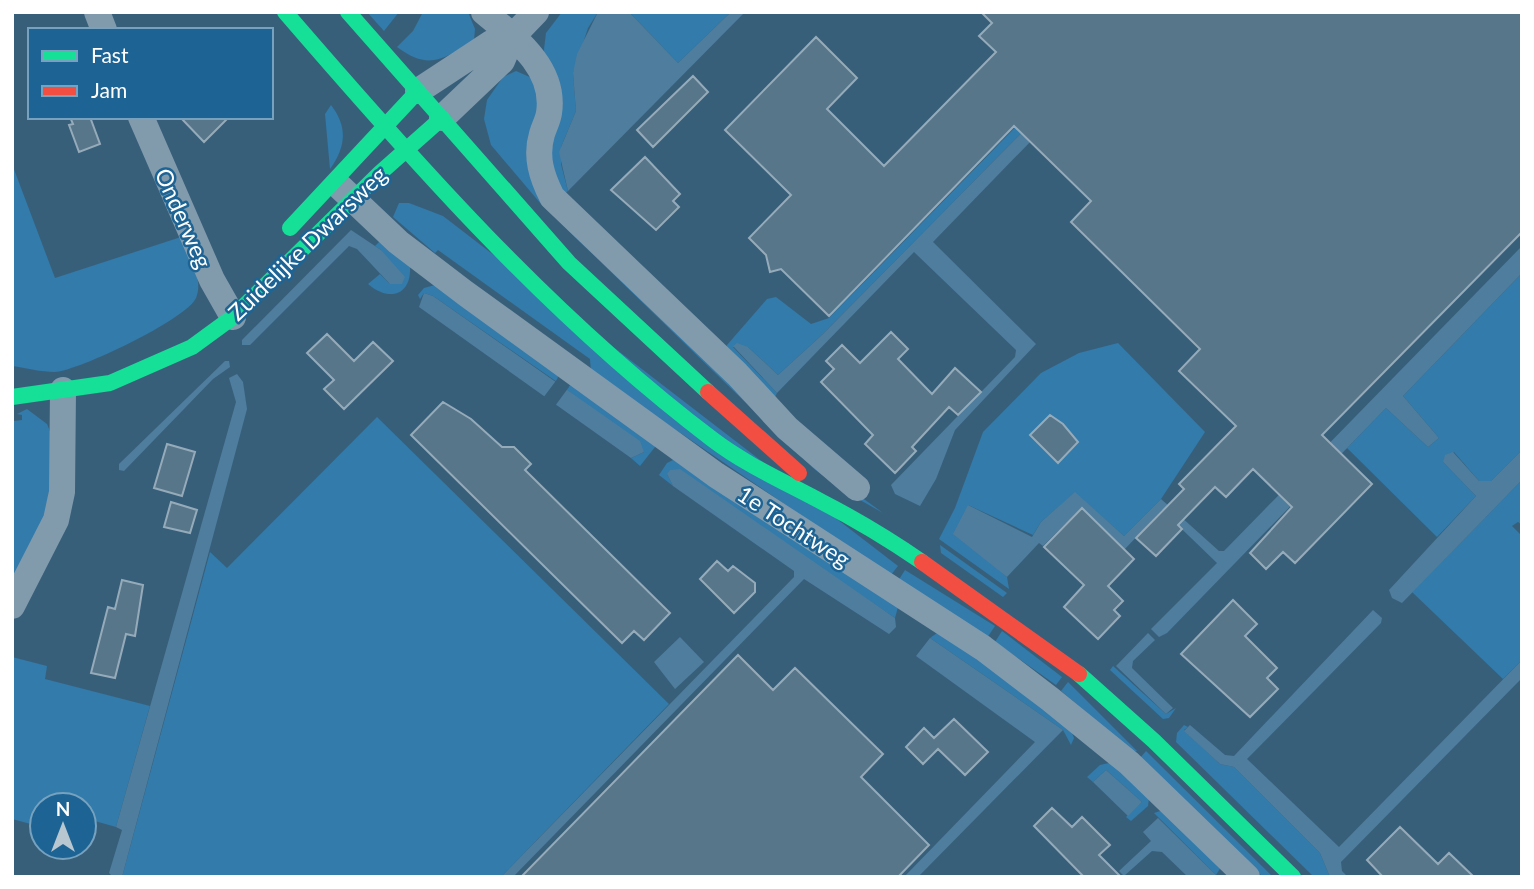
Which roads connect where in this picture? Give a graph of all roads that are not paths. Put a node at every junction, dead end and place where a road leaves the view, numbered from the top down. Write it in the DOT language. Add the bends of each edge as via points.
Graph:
graph roads {
  1 [pos="285,12"];
  2 [pos="348,12"];
  3 [pos="484,12"];
  4 [pos="536,12"];
  5 [pos="512,37"];
  6 [pos="418,91"];
  7 [pos="442,118"];
  8 [pos="142,119"];
  9 [pos="385,127"];
  10 [pos="405,150"];
  11 [pos="343,190"];
  12 [pos="276,242"];
  13 [pos="223,300"];
  14 [pos="106,366"];
  15 [pos="63,390"];
  16 [pos="12,397"];
  17 [pos="857,488"];
  18 [pos="842,512"];
  19 [pos="12,606"];
  20 [pos="1247,877"];
  21 [pos="1293,877"];
  1 -- 9 [label="main road, 1e Tochtweg"];
  2 -- 6 [label="main road, 1e Tochtweg"];
  3 -- 5 [label="street"];
  4 -- 5 [label="street, Zuidelijke Dwarsweg"];
  5 -- 6 [label="street, Zuidelijke Dwarsweg" via="491,43"];
  5 -- 7 [label="street, Zuidelijke Dwarsweg" via="502,61"];
  5 -- 17 [label="street" via="538,63 547,82 549,113 539,152 542,178 552,197 787,428"];
  6 -- 7 [label="main road, 1e Tochtweg"];
  6 -- 9 [label="main road, Zuidelijke Dwarsweg"];
  7 -- 10 [label="main road, Zuidelijke Dwarsweg"];
  7 -- 18 [label="main road, 1e Tochtweg" via="569,263"];
  8 -- 13 [label="street, Onderweg"];
  9 -- 10 [label="main road, 1e Tochtweg"];
  9 -- 11 [label="main road, Zuidelijke Dwarsweg"];
  10 -- 11 [label="main road, Zuidelijke Dwarsweg"];
  10 -- 18 [label="main road, 1e Tochtweg" via="522,273 616,360 713,440 761,471"];
  11 -- 12 [label="main road, Zuidelijke Dwarsweg"];
  11 -- 13 [label="main road, Zuidelijke Dwarsweg"];
  11 -- 20 [label="street, 1e Tochtweg" via="398,242 716,475 983,648 1129,763"];
  13 -- 15 [label="main road, Zuidelijke Dwarsweg" via="192,347 110,383"];
  14 -- 15 [label="main road, Zuidelijke Dwarsweg"];
  15 -- 16 [label="main road, Zuidelijke Dwarsweg"];
  15 -- 19 [label="street" via="62,492 56,520"];
  18 -- 21 [label="main road, 1e Tochtweg" via="1006,619 1075,671 1164,750"];
}
